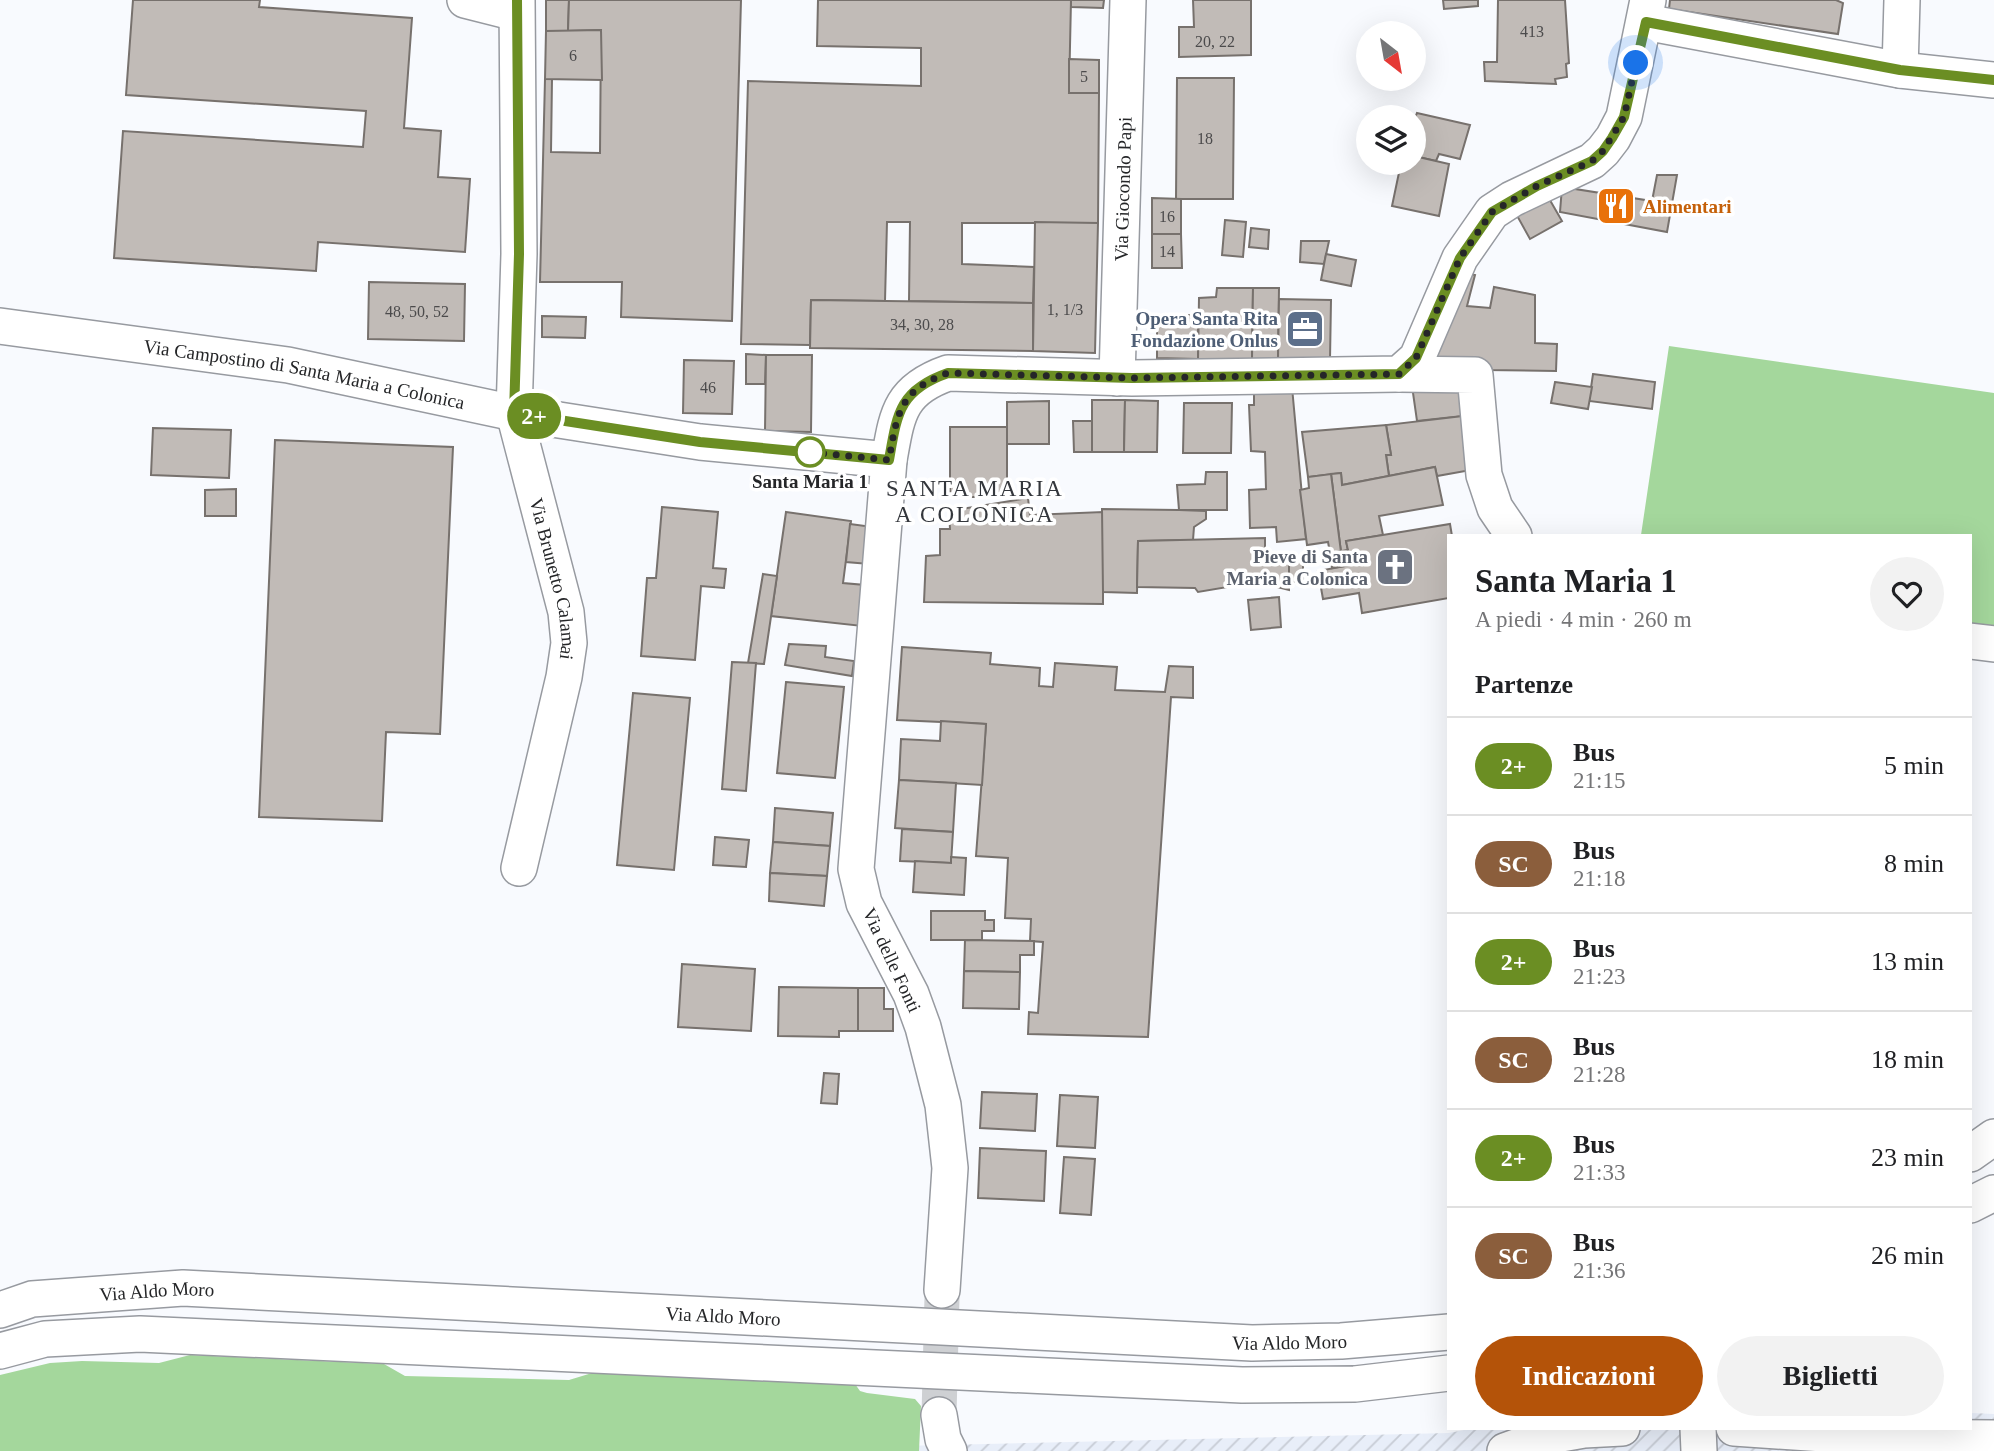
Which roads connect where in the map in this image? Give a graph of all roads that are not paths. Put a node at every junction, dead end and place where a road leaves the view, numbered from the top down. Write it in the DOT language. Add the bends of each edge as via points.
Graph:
graph roads {
  1 [pos="465,0"];
  2 [pos="1128,0"];
  3 [pos="1902,0"];
  4 [pos="517,6"];
  5 [pos="1647,11"];
  6 [pos="1900,70"];
  7 [pos="1994,80"];
  8 [pos="0,326"];
  9 [pos="1399,374"];
  10 [pos="1117,378"];
  11 [pos="514,413"];
  12 [pos="889,460"];
  13 [pos="1513,534"];
  14 [pos="1972,641"];
  15 [pos="1994,644"];
  16 [pos="519,868"];
  17 [pos="1994,1137"];
  18 [pos="1972,1153"];
  19 [pos="1994,1193"];
  20 [pos="1972,1204"];
  21 [pos="942,1290"];
  22 [pos="0,1310"];
  23 [pos="1447,1332"];
  24 [pos="0,1351"];
  25 [pos="1447,1373"];
  26 [pos="939,1415"];
  27 [pos="1584,1430"];
  28 [pos="1616,1430"];
  29 [pos="1698,1430"];
  30 [pos="1764,1430"];
  31 [pos="1994,1438"];
  32 [pos="949,1451"];
  33 [pos="1505,1451"];
  34 [pos="1616,1451"];
  35 [pos="1699,1451"];
  1 -- 4 [label="street"];
  2 -- 10 [label="street, Via Giocondo Papi"];
  3 -- 6 [label="street"];
  4 -- 11 [label="street, Via Brunetto Calamai" via="519,254"];
  5 -- 6 [label="street"];
  5 -- 9 [label="street" via="1624,117 1612,138 1592,161 1492,212 1460,258 1416,358"];
  6 -- 7 [label="street"];
  8 -- 11 [label="street, Via Campostino di Santa Maria a Colonica" via="288,365"];
  9 -- 10 [label="street"];
  9 -- 13 [label="street" via="1475,375 1484,475 1496,508"];
  10 -- 12 [label="street" via="948,373 929,380 902,407"];
  11 -- 12 [label="street, Via Campostino di Santa Maria a Colonica" via="700,442"];
  11 -- 16 [label="street, Via Brunetto Calamai" via="566,612 569,643"];
  12 -- 21 [label="street, Via delle Fonti" via="856,869 864,903 911,994 943,1105 950,1168"];
  14 -- 15 [label="street"];
  17 -- 18 [label="street"];
  19 -- 20 [label="street"];
  22 -- 23 [label="street, Via Aldo Moro" via="32,1299 183,1288 1252,1343"];
  24 -- 25 [label="street" via="45,1339 140,1334 1242,1385 1355,1384"];
  26 -- 32 [label="street"];
  27 -- 33 [label="street" via="1544,1437"];
  28 -- 34 [label="street"];
  29 -- 35 [label="street"];
  30 -- 31 [label="street"];
}
